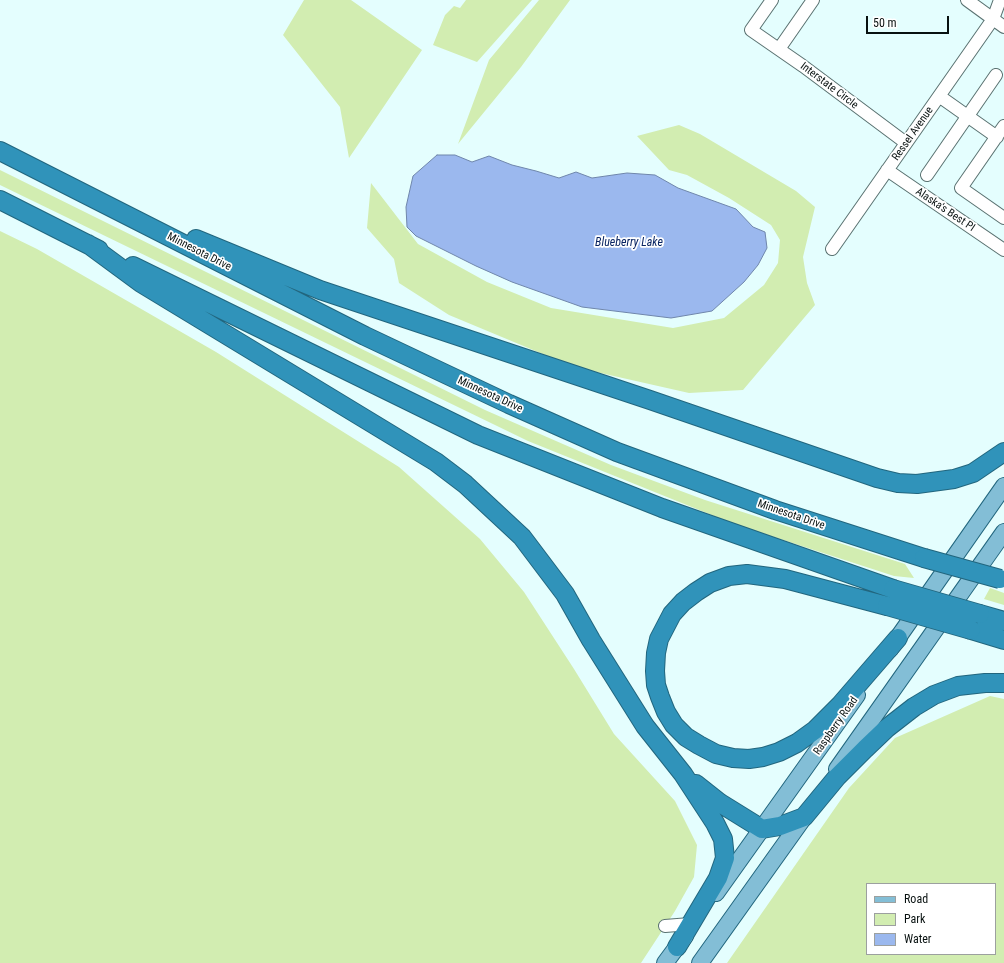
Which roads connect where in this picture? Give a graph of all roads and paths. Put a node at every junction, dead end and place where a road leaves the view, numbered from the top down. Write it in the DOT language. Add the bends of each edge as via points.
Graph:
graph roads {
  1 [pos="772,0"];
  2 [pos="813,0"];
  3 [pos="967,0"];
  4 [pos="1000,0"];
  5 [pos="993,19"];
  6 [pos="1004,27"];
  7 [pos="779,50"];
  8 [pos="996,75"];
  9 [pos="939,96"];
  10 [pos="968,116"];
  11 [pos="1004,126"];
  12 [pos="997,137"];
  13 [pos="906,143"];
  14 [pos="0,151"];
  15 [pos="887,170"];
  16 [pos="927,175"];
  17 [pos="93,198"];
  18 [pos="0,200"];
  19 [pos="1004,218"];
  20 [pos="88,244"];
  21 [pos="832,249"];
  22 [pos="1004,250"];
  23 [pos="1004,452"];
  24 [pos="1004,486"];
  25 [pos="1004,532"];
  26 [pos="1002,580"];
  27 [pos="1004,622"];
  28 [pos="898,638"];
  29 [pos="1004,640"];
  30 [pos="1004,683"];
  31 [pos="683,774"];
  32 [pos="804,817"];
  33 [pos="762,829"];
  34 [pos="690,924"];
  35 [pos="665,926"];
  36 [pos="677,947"];
  37 [pos="665,963"];
  38 [pos="700,963"];
  1 -- 7 [label="street, Interstate Circle" via="751,30"];
  2 -- 7 [label="street"];
  3 -- 5 [label="street"];
  4 -- 5 [label="street, Ressel Avenue"];
  5 -- 6 [label="street"];
  5 -- 9 [label="street, Ressel Avenue"];
  7 -- 13 [label="street, Interstate Circle"];
  8 -- 10 [label="street"];
  9 -- 10 [label="street"];
  9 -- 13 [label="street, Ressel Avenue"];
  10 -- 12 [label="street"];
  10 -- 16 [label="street"];
  11 -- 12 [label="street"];
  12 -- 19 [label="street" via="961,188"];
  13 -- 15 [label="street, Ressel Avenue"];
  14 -- 17 [label="highway, Minnesota Drive"];
  15 -- 21 [label="street, Ressel Avenue"];
  15 -- 22 [label="street, Alaska's Best PI"];
  17 -- 23 [label="highway" via="320,290 877,478 917,484 954,479 973,473"];
  17 -- 26 [label="highway, Minnesota Drive, bridge" via="365,336 617,452 775,510"];
  18 -- 20 [label="highway"];
  20 -- 27 [label="highway, bridge" via="478,435 662,508 893,588"];
  20 -- 31 [label="highway" via="141,284 436,462 479,496 522,537 565,594 645,726"];
  24 -- 28 [label="main road, Raspberry Road"];
  25 -- 32 [label="main road"];
  28 -- 29 [label="highway, bridge" via="815,730 797,743 763,757 733,758 716,754 699,745 674,725 656,685 656,653 659,639 672,614 696,592 729,576 747,574 785,579"];
  28 -- 33 [label="main road, Raspberry Road"];
  30 -- 32 [label="highway" via="958,686 934,695 914,707 865,749"];
  31 -- 33 [label="highway" via="720,803"];
  31 -- 34 [label="highway" via="715,823 723,839 726,858 718,878"];
  32 -- 33 [label="highway" via="780,826"];
  32 -- 38 [label="main road"];
  33 -- 36 [label="main road, Raspberry Road"];
  34 -- 35 [label="street"];
  34 -- 36 [label="highway"];
  36 -- 37 [label="main road, Raspberry Road"];
}
